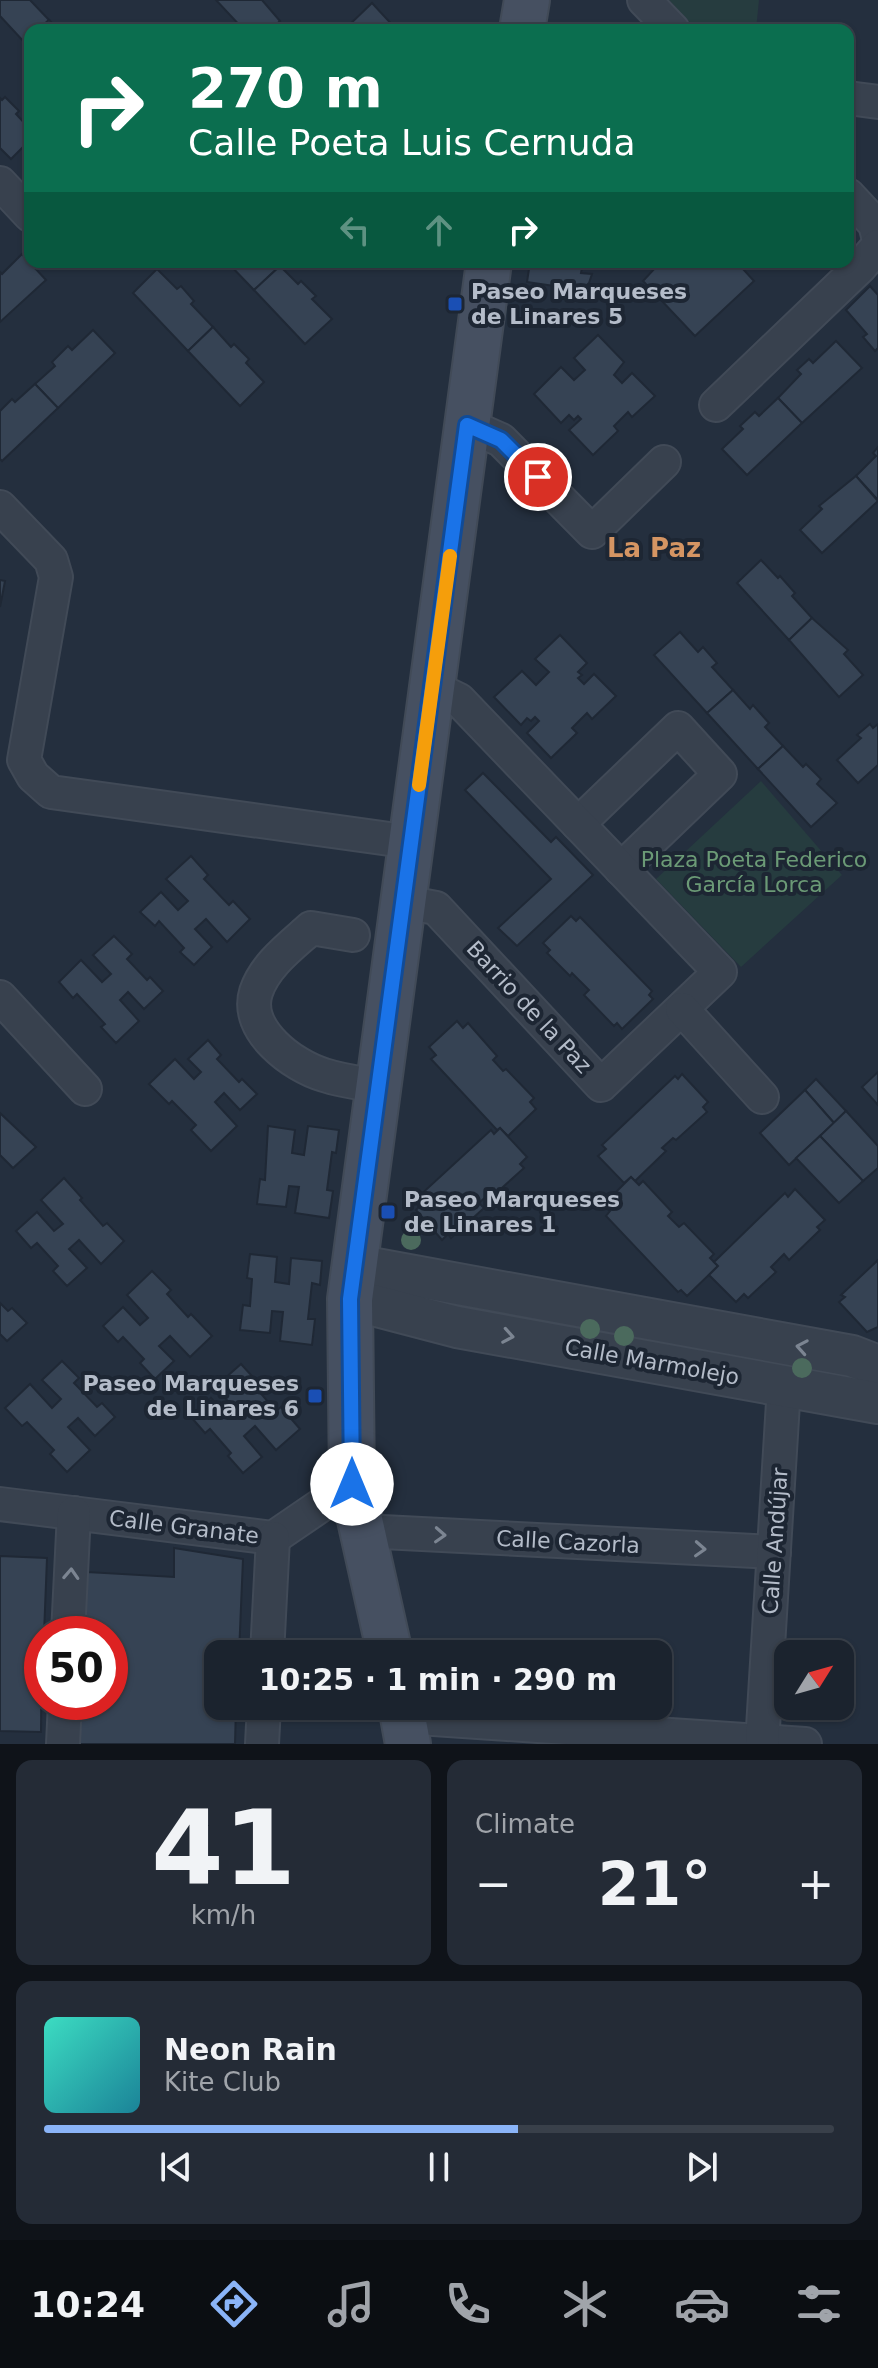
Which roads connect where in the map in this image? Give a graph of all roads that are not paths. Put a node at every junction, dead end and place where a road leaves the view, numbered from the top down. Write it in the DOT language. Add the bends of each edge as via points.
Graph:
graph roads {
  1 [pos="527,0"];
  2 [pos="644,0"];
  3 [pos="523,24"];
  4 [pos="667,24"];
  5 [pos="854,99"];
  6 [pos="878,102"];
  7 [pos="0,183"];
  8 [pos="854,201"];
  9 [pos="24,209"];
  10 [pos="878,236"];
  11 [pos="869,256"];
  12 [pos="488,268"];
  13 [pos="716,405"];
  14 [pos="467,425"];
  15 [pos="664,462"];
  16 [pos="0,507"];
  17 [pos="432,687"];
  18 [pos="578,824"];
  19 [pos="411,842"];
  20 [pos="621,869"];
  21 [pos="404,902"];
  22 [pos="353,935"];
  23 [pos="0,997"];
  24 [pos="682,1009"];
  25 [pos="379,1086"];
  26 [pos="85,1089"];
  27 [pos="762,1097"];
  28 [pos="352,1282"];
  29 [pos="458,1284"];
  30 [pos="446,1324"];
  31 [pos="868,1362"];
  32 [pos="784,1386"];
  33 [pos="868,1401"];
  34 [pos="352,1484"];
  35 [pos="0,1504"];
  36 [pos="74,1513"];
  37 [pos="363,1531"];
  38 [pos="273,1538"];
  39 [pos="774,1552"];
  40 [pos="69,1616"];
  41 [pos="268,1640"];
  42 [pos="387,1640"];
  43 [pos="64,1720"];
  44 [pos="263,1720"];
  45 [pos="404,1722"];
  46 [pos="762,1743"];
  47 [pos="63,1744"];
  48 [pos="262,1744"];
  49 [pos="805,1744"];
  1 -- 3 [label="main road"];
  2 -- 4 [label="street"];
  5 -- 6 [label="street"];
  7 -- 9 [label="street"];
  8 -- 10 [label="street" via="875,224"];
  11 -- 13 [label="street"];
  12 -- 14 [label="main road"];
  14 -- 15 [label="street" via="501,440 592,532"];
  14 -- 17 [label="main road"];
  16 -- 19 [label="street" via="51,560 56,577 24,760 51,792"];
  17 -- 18 [label="street, Barrio de la Paz" via="459,700"];
  17 -- 19 [label="main road"];
  18 -- 20 [label="street, Barrio de la Paz"];
  18 -- 20 [label="street" via="678,728 720,774"];
  19 -- 21 [label="main road"];
  20 -- 24 [label="street, Barrio de la Paz" via="720,972"];
  21 -- 24 [label="street, Barrio de la Paz" via="436,908 601,1085"];
  21 -- 25 [label="main road"];
  22 -- 25 [label="street" via="311,928 267,971 254,1011 273,1043 308,1069"];
  23 -- 26 [label="street"];
  24 -- 27 [label="street"];
  25 -- 28 [label="main road"];
  28 -- 29 [label="street, Calle Marmolejo"];
  28 -- 30 [label="street, Calle Marmolejo"];
  28 -- 34 [label="main road"];
  29 -- 30 [label="street" via="434,1305"];
  31 -- 29 [label="street, Calle Marmolejo, one-way"];
  30 -- 32 [label="street, Calle Marmolejo, one-way"];
  31 -- 33 [label="street, Calle Marmolejo" via="875,1385"];
  32 -- 33 [label="street, Calle Marmolejo"];
  32 -- 39 [label="street, Calle Andújar"];
  34 -- 37 [label="main road"];
  34 -- 38 [label="street, Calle Granate"];
  35 -- 36 [label="street, Calle Granate"];
  36 -- 38 [label="street, Calle Granate"];
  40 -- 36 [label="street, one-way"];
  37 -- 39 [label="street, Calle Cazorla, one-way"];
  37 -- 42 [label="main road"];
  38 -- 41 [label="street"];
  39 -- 46 [label="street, Calle Andújar"];
  43 -- 47 [label="street"];
  44 -- 48 [label="street"];
  45 -- 46 [label="street"];
  46 -- 49 [label="street"];
}
